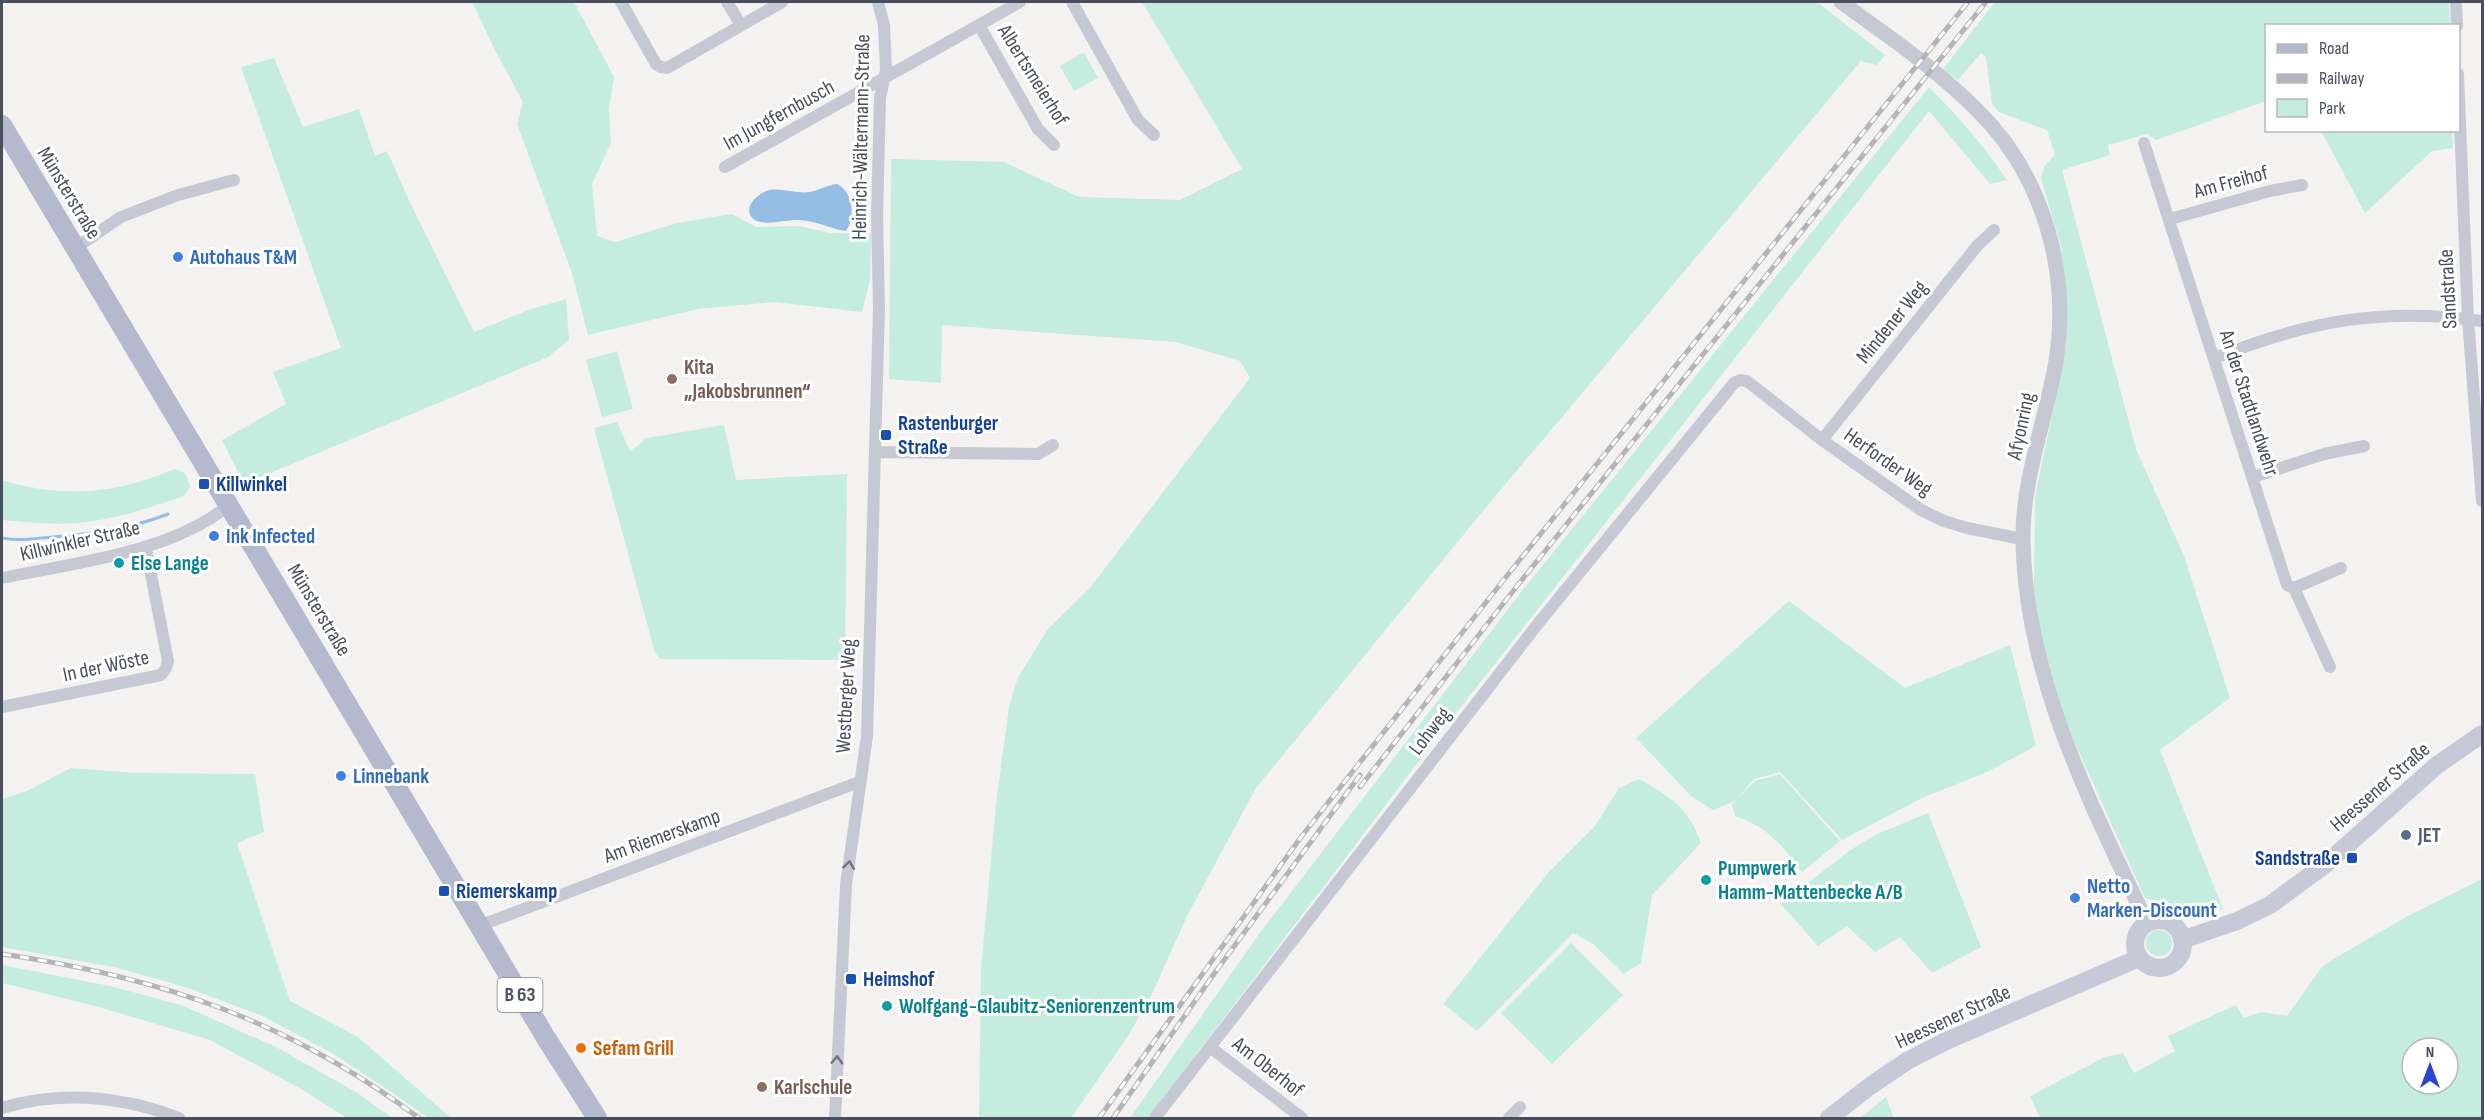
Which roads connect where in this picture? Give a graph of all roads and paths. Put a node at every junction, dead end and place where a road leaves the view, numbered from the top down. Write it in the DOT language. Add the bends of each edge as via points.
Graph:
graph roads {
  1 [pos="621,2"];
  2 [pos="727,2"];
  3 [pos="782,2"];
  4 [pos="878,2"];
  5 [pos="1020,2"];
  6 [pos="1072,2"];
  7 [pos="1841,2"];
  8 [pos="2456,2"];
  9 [pos="979,24"];
  10 [pos="2457,24"];
  11 [pos="741,25"];
  12 [pos="883,80"];
  13 [pos="2460,123"];
  14 [pos="2,126"];
  15 [pos="1154,135"];
  16 [pos="2144,143"];
  17 [pos="1054,145"];
  18 [pos="725,167"];
  19 [pos="234,180"];
  20 [pos="2302,185"];
  21 [pos="2170,219"];
  22 [pos="1994,231"];
  23 [pos="74,249"];
  24 [pos="879,274"];
  25 [pos="2468,319"];
  26 [pos="2482,321"];
  27 [pos="2215,358"];
  28 [pos="1747,381"];
  29 [pos="1822,440"];
  30 [pos="1053,445"];
  31 [pos="2364,446"];
  32 [pos="875,452"];
  33 [pos="2253,477"];
  34 [pos="2482,501"];
  35 [pos="229,505"];
  36 [pos="2022,539"];
  37 [pos="146,549"];
  38 [pos="2341,568"];
  39 [pos="2,578"];
  40 [pos="2294,588"];
  41 [pos="2330,666"];
  42 [pos="2,707"];
  43 [pos="2482,734"];
  44 [pos="859,782"];
  45 [pos="2147,923"];
  46 [pos="479,926"];
  47 [pos="2182,939"];
  48 [pos="2139,958"];
  49 [pos="1210,1047"];
  50 [pos="1520,1107"];
  51 [pos="2,1108"];
  52 [pos="179,1119"];
  53 [pos="597,1119"];
  54 [pos="835,1119"];
  55 [pos="1155,1119"];
  56 [pos="1302,1119"];
  57 [pos="1509,1119"];
  58 [pos="1829,1119"];
  1 -- 11 [label="street" via="661,67 667,68"];
  2 -- 11 [label="street"];
  3 -- 11 [label="street"];
  4 -- 12 [label="street, Heinrich-Wältermann-Straße" via="885,38"];
  5 -- 9 [label="street, Im Jungfernbusch"];
  6 -- 15 [label="street" via="1138,120"];
  7 -- 36 [label="street, Afyonring" via="1956,90 1981,114 2027,178 2049,230 2060,298 2060,330 2026,500"];
  8 -- 10 [label="street"];
  9 -- 12 [label="street, Im Jungfernbusch"];
  9 -- 17 [label="street, Albertsmeierhof" via="1038,129"];
  12 -- 18 [label="street, Im Jungfernbusch"];
  12 -- 24 [label="street, Heinrich-Wältermann-Straße" via="879,109"];
  13 -- 25 [label="street, Sandstraße"];
  14 -- 23 [label="main road, Münsterstraße / B 63"];
  16 -- 21 [label="street, An der Stadtlandwehr"];
  19 -- 23 [label="street" via="178,195 122,217"];
  20 -- 21 [label="street, Am Freihof"];
  21 -- 27 [label="street, An der Stadtlandwehr"];
  22 -- 29 [label="street, Mindener Weg" via="1977,246"];
  23 -- 35 [label="main road, Münsterstraße / B 63"];
  24 -- 32 [label="street, Westberger Weg"];
  25 -- 26 [label="street"];
  25 -- 27 [label="street" via="2367,316 2296,329"];
  25 -- 34 [label="street, Sandstraße"];
  27 -- 33 [label="street, An der Stadtlandwehr"];
  28 -- 29 [label="street, Herforder Weg"];
  28 -- 49 [label="street, Lohweg" via="1740,380 1728,388 1644,491"];
  29 -- 36 [label="street, Herforder Weg" via="1921,510 1967,528"];
  30 -- 32 [label="street" via="1038,454"];
  31 -- 33 [label="street" via="2324,454"];
  32 -- 44 [label="street, Westberger Weg" via="867,736"];
  33 -- 40 [label="street, An der Stadtlandwehr" via="2287,585"];
  35 -- 37 [label="street, Killwinkler Straße"];
  35 -- 46 [label="main road, Münsterstraße / B 63"];
  36 -- 45 [label="street, Afyonring" via="2031,624 2043,679 2068,748"];
  37 -- 39 [label="street, Killwinkler Straße"];
  37 -- 42 [label="street, In der Wöste" via="168,661 161,675"];
  38 -- 40 [label="street"];
  40 -- 41 [label="street, An der Stadtlandwehr"];
  43 -- 47 [label="main road, Heessener Straße" via="2436,766 2326,863 2270,905 2237,921"];
  44 -- 46 [label="street, Am Riemerskamp"];
  54 -- 44 [label="street, Westberger Weg, one-way" via="846,885"];
  45 -- 47 [label="main road" via="2169,923"];
  45 -- 48 [label="main road" via="2136,935"];
  46 -- 53 [label="main road, Münsterstraße / B 63"];
  47 -- 48 [label="main road" via="2180,955 2168,966 2152,967"];
  48 -- 58 [label="main road, Heessener Straße" via="1907,1061"];
  49 -- 55 [label="street, Lohweg"];
  49 -- 56 [label="street, Am Oberhof"];
  50 -- 57 [label="street"];
  51 -- 52 [label="street" via="40,1099 98,1098 138,1104"];
}
